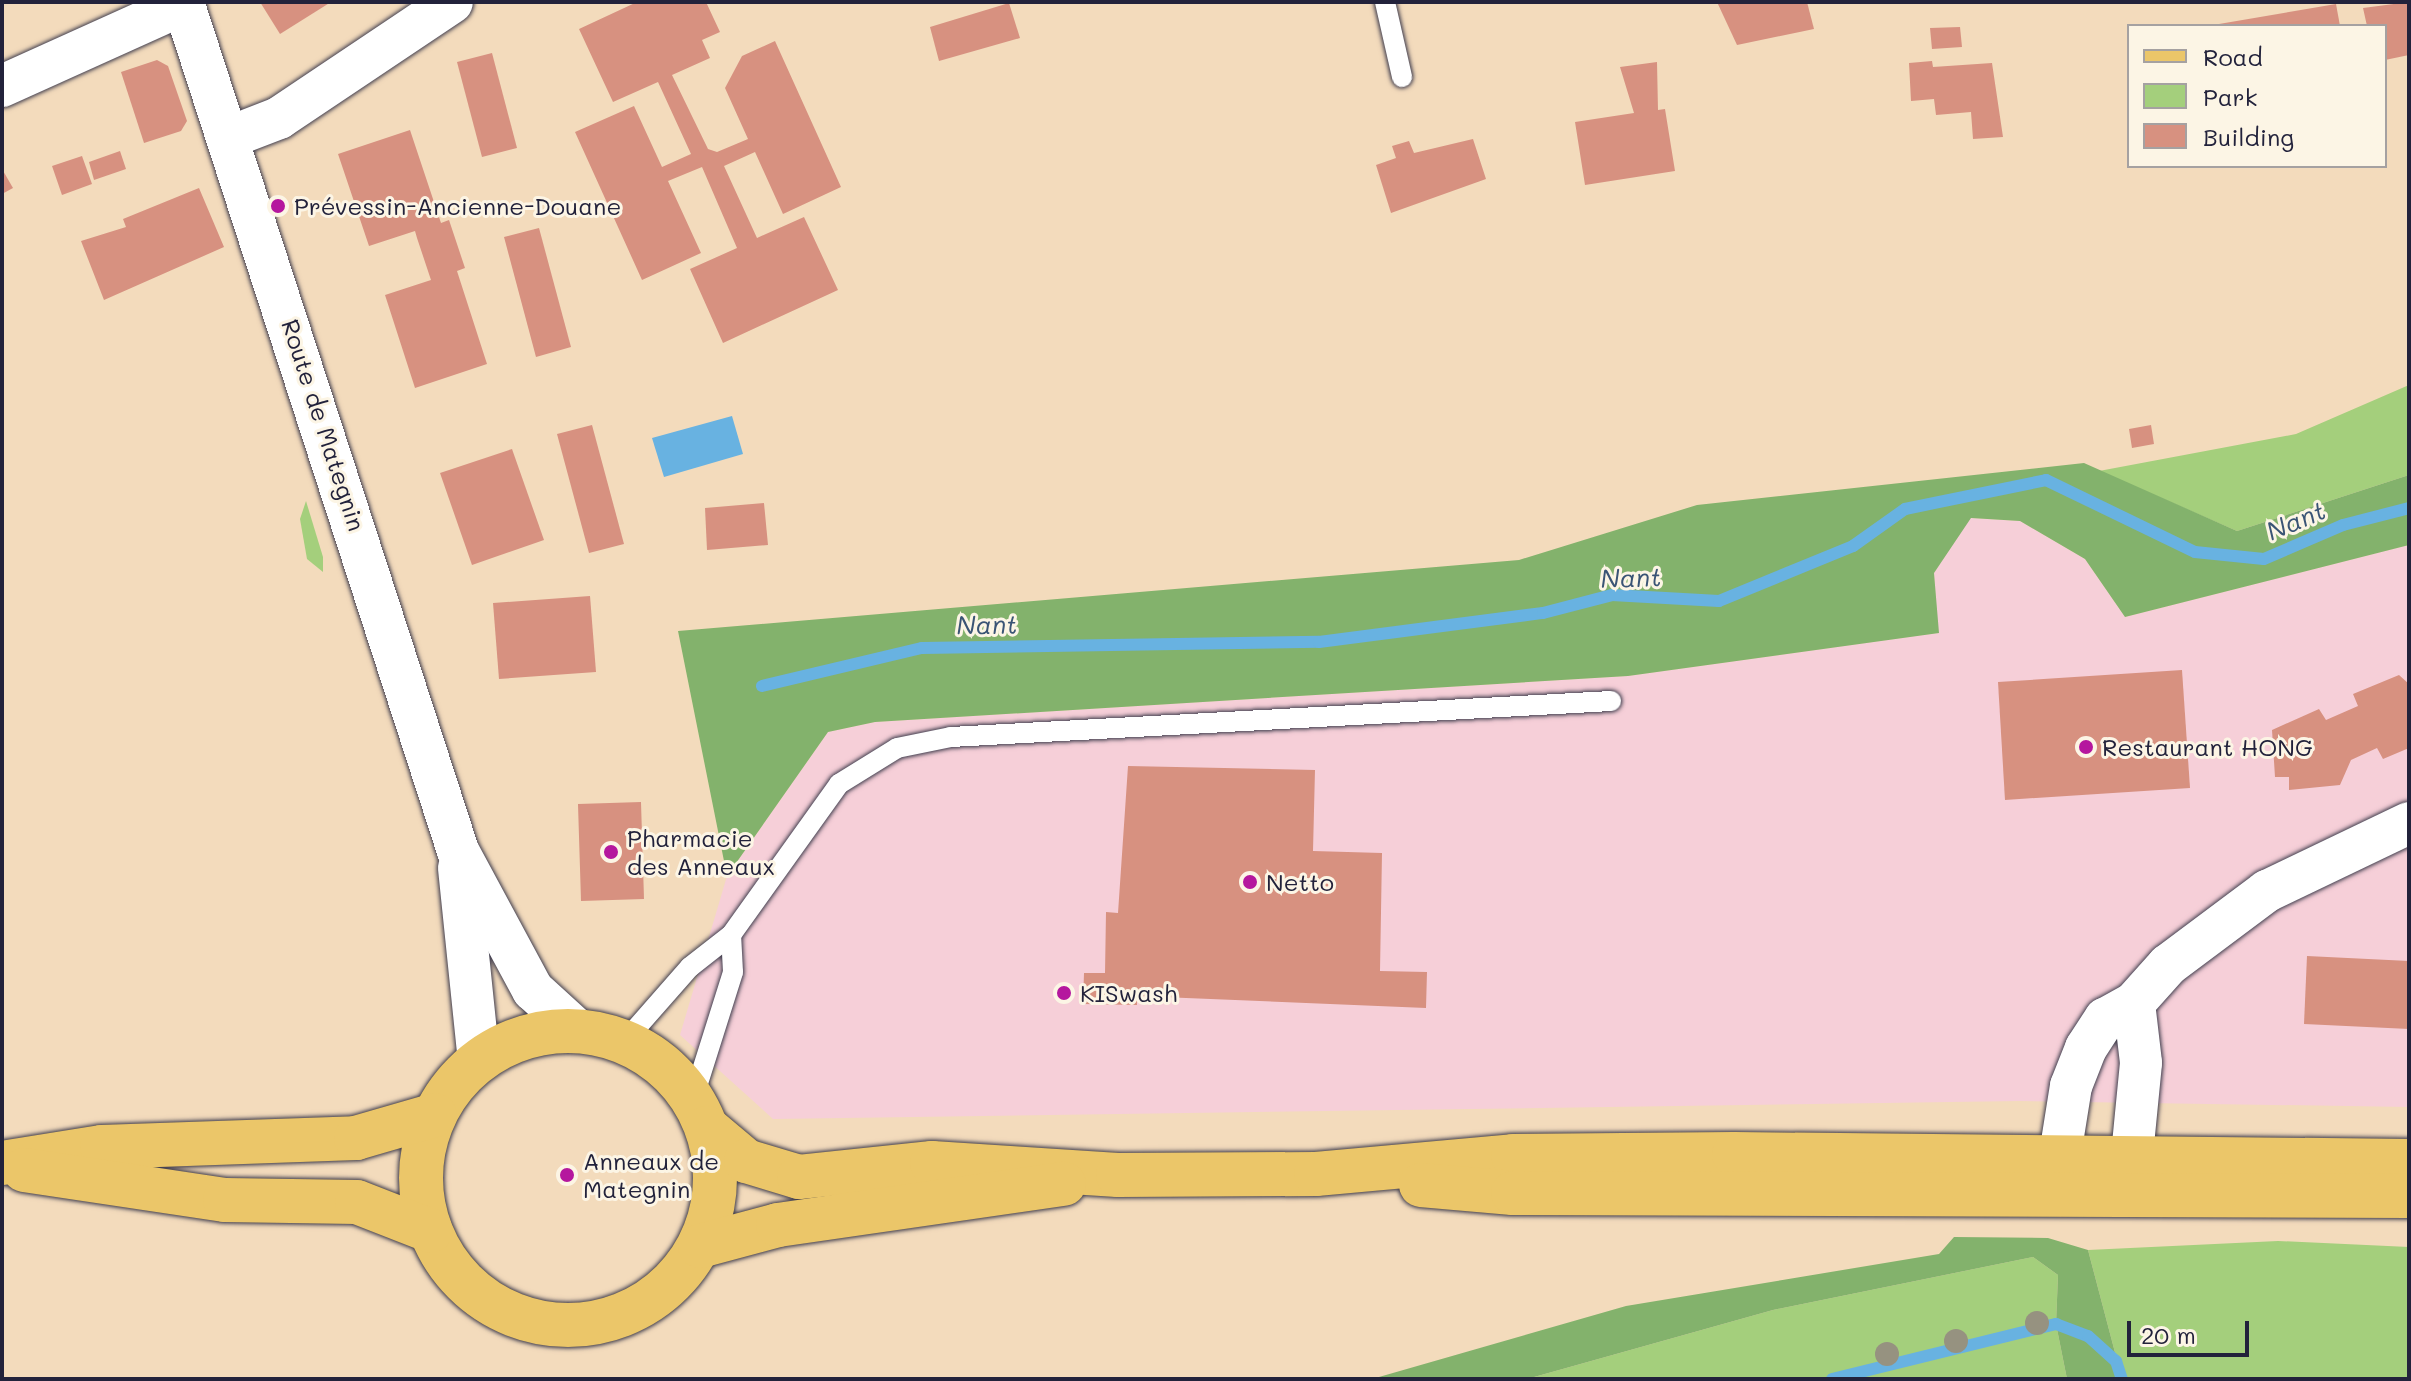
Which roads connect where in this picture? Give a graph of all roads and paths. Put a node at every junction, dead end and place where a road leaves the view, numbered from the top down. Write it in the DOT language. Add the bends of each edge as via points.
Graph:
graph roads {
  1 [pos="452,2"];
  2 [pos="1385,2"];
  3 [pos="184,3"];
  4 [pos="1402,77"];
  5 [pos="2,86"];
  6 [pos="230,137"];
  7 [pos="1611,701"];
  8 [pos="2409,823"];
  9 [pos="458,851"];
  10 [pos="731,935"];
  11 [pos="2134,1003"];
  12 [pos="579,1032"];
  13 [pos="624,1042"];
  14 [pos="479,1061"];
  15 [pos="700,1113"];
  16 [pos="435,1115"];
  17 [pos="2132,1155"];
  18 [pos="2409,1161"];
  19 [pos="2,1164"];
  20 [pos="1118,1175"];
  21 [pos="2055,1177"];
  22 [pos="2112,1196"];
  23 [pos="2409,1196"];
  24 [pos="431,1231"];
  25 [pos="700,1246"];
  1 -- 6 [label="street" via="279,118"];
  2 -- 4 [label="lane"];
  3 -- 5 [label="street"];
  3 -- 6 [label="street, Route de Mategnin"];
  6 -- 9 [label="street, Route de Mategnin"];
  7 -- 10 [label="lane" via="951,737 897,748 839,784"];
  8 -- 11 [label="street" via="2267,891 2168,965"];
  9 -- 12 [label="street, Route de Mategnin" via="533,990"];
  9 -- 14 [label="street, Route de Mategnin"];
  10 -- 13 [label="lane" via="690,967"];
  10 -- 15 [label="lane" via="733,972"];
  11 -- 17 [label="street" via="2141,1063"];
  11 -- 21 [label="street" via="2105,1019 2086,1048"];
  12 -- 13 [label="main road"];
  12 -- 14 [label="main road" via="516,1040"];
  13 -- 15 [label="main road" via="651,1056"];
  14 -- 16 [label="main road"];
  15 -- 20 [label="main road" via="746,1161 799,1177 932,1163"];
  15 -- 25 [label="main road" via="716,1187"];
  16 -- 19 [label="main road" via="356,1138 102,1147"];
  16 -- 24 [label="main road" via="421,1184"];
  17 -- 18 [label="main road"];
  17 -- 21 [label="main road"];
  17 -- 22 [label="street"];
  19 -- 24 [label="main road" via="225,1200 357,1202"];
  20 -- 21 [label="main road" via="1316,1174 1513,1156"];
  20 -- 25 [label="main road" via="778,1225"];
  21 -- 22 [label="main road"];
  22 -- 23 [label="main road"];
  24 -- 25 [label="main road" via="455,1273 492,1305 561,1326 637,1309 663,1292"];
}
